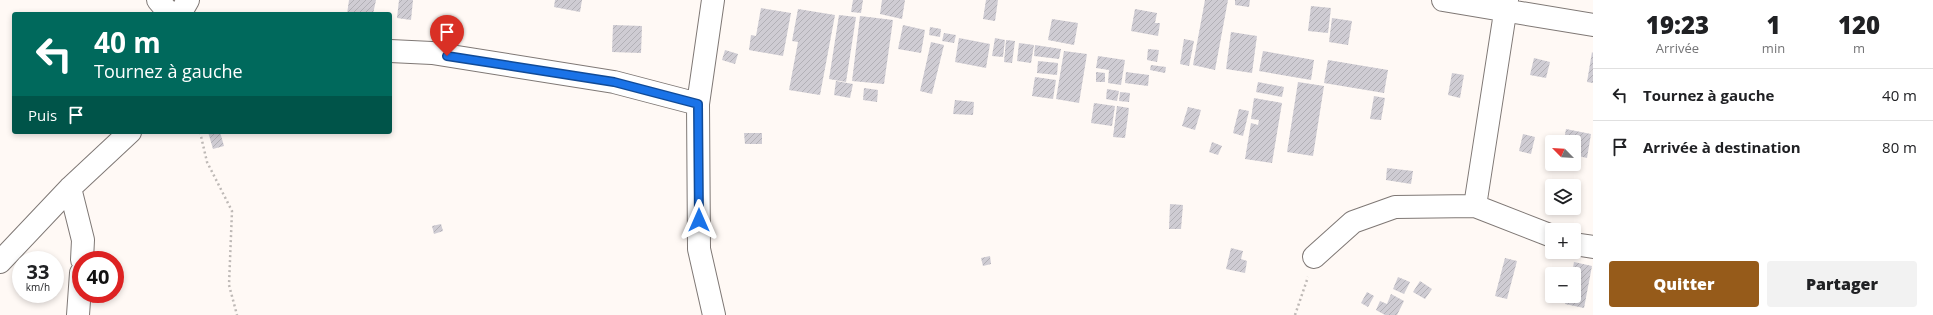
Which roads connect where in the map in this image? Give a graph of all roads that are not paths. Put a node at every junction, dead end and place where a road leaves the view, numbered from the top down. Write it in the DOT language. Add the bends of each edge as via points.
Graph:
graph roads {
  1 [pos="158,0"];
  2 [pos="188,0"];
  3 [pos="712,0"];
  4 [pos="1443,0"];
  5 [pos="1506,5"];
  6 [pos="168,12"];
  7 [pos="181,12"];
  8 [pos="1593,25"];
  9 [pos="392,51"];
  10 [pos="698,104"];
  11 [pos="128,134"];
  12 [pos="70,188"];
  13 [pos="1475,206"];
  14 [pos="1545,233"];
  15 [pos="1581,245"];
  16 [pos="1593,247"];
  17 [pos="82,251"];
  18 [pos="1314,257"];
  19 [pos="0,262"];
  20 [pos="79,303"];
  21 [pos="78,315"];
  22 [pos="714,315"];
  1 -- 6 [label="street"];
  2 -- 7 [label="street"];
  3 -- 10 [label="street"];
  4 -- 5 [label="street"];
  5 -- 8 [label="street"];
  5 -- 13 [label="street"];
  9 -- 10 [label="street" via="432,53 614,82"];
  10 -- 22 [label="street" via="699,249"];
  11 -- 12 [label="street"];
  12 -- 17 [label="street" via="83,240"];
  12 -- 19 [label="street"];
  13 -- 14 [label="street"];
  13 -- 18 [label="street" via="1395,207 1353,222"];
  15 -- 16 [label="street"];
  20 -- 21 [label="street"];
}
